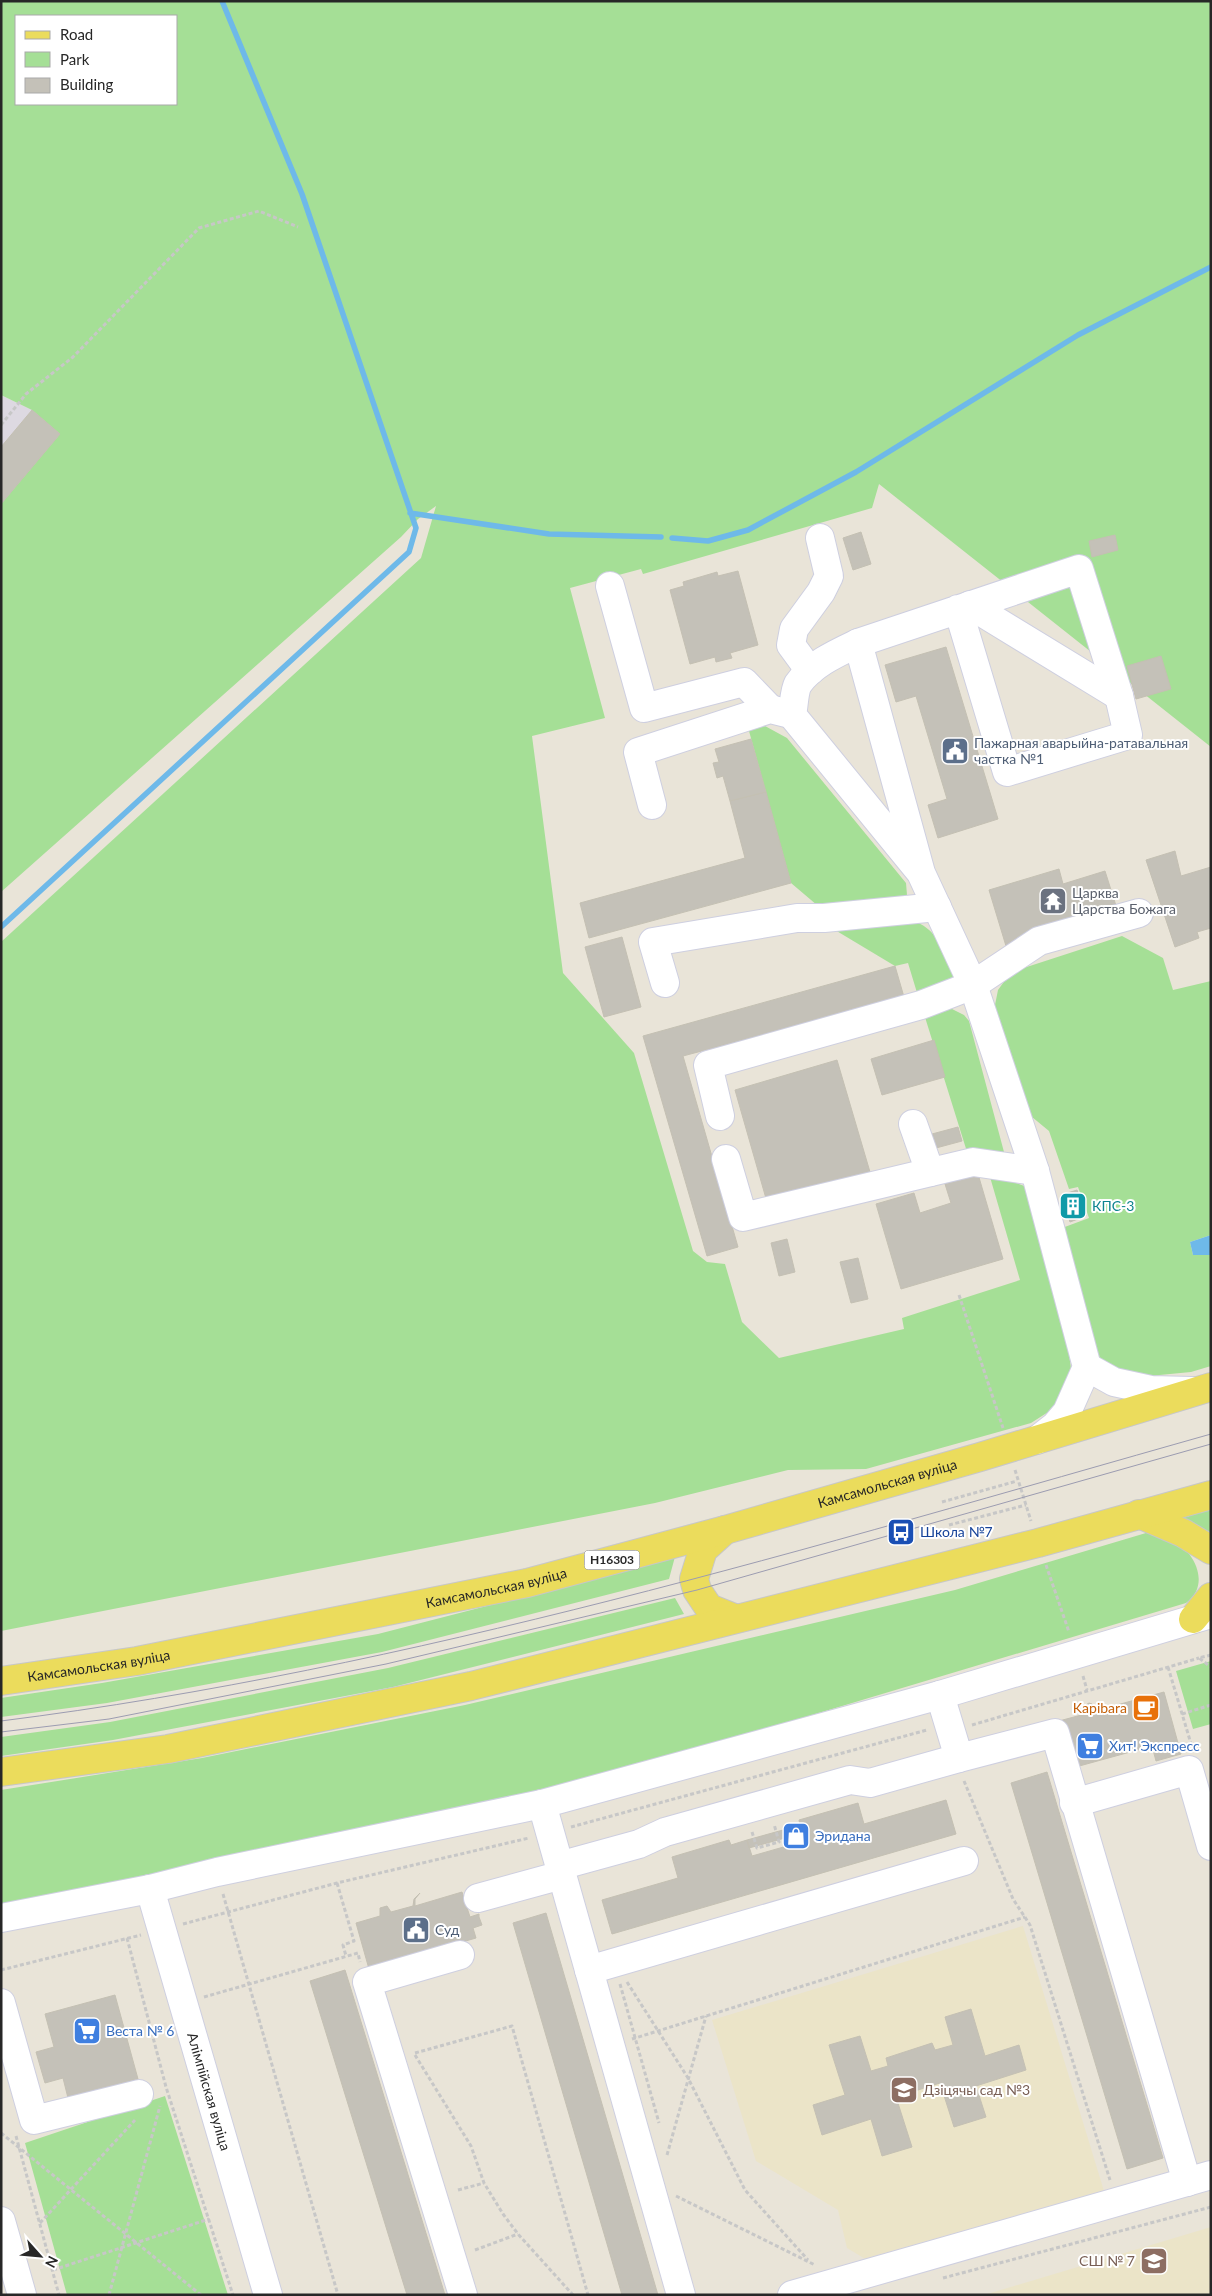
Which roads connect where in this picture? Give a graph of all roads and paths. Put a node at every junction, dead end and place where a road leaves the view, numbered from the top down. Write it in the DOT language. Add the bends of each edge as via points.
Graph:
graph roads {
  1 [pos="298,226"];
  2 [pos="1,425"];
  3 [pos="820,538"];
  4 [pos="610,586"];
  5 [pos="964,607"];
  6 [pos="858,643"];
  7 [pos="810,671"];
  8 [pos="1119,696"];
  9 [pos="781,712"];
  10 [pos="652,805"];
  11 [pos="922,873"];
  12 [pos="937,907"];
  13 [pos="1139,913"];
  14 [pos="665,983"];
  15 [pos="973,985"];
  16 [pos="720,1116"];
  17 [pos="913,1124"];
  18 [pos="726,1159"];
  19 [pos="1035,1171"];
  20 [pos="930,1172"];
  21 [pos="959,1295"];
  22 [pos="1087,1367"];
  23 [pos="1204,1389"];
  24 [pos="1037,1440"];
  25 [pos="1009,1448"];
  26 [pos="1017,1481"];
  27 [pos="1211,1494"];
  28 [pos="942,1502"];
  29 [pos="1026,1505"];
  30 [pos="1139,1514"];
  31 [pos="949,1525"];
  32 [pos="724,1530"];
  33 [pos="1038,1543"];
  34 [pos="1209,1552"];
  35 [pos="1211,1597"];
  36 [pos="1202,1617"];
  37 [pos="734,1618"];
  38 [pos="1077,1653"];
  39 [pos="1211,1654"];
  40 [pos="1199,1658"];
  41 [pos="1168,1666"];
  42 [pos="1211,1667"];
  43 [pos="1,1681"];
  44 [pos="1087,1690"];
  45 [pos="940,1695"];
  46 [pos="1211,1705"];
  47 [pos="1182,1714"];
  48 [pos="951,1731"];
  49 [pos="959,1758"];
  50 [pos="1189,1770"];
  51 [pos="1,1772"];
  52 [pos="1074,1803"];
  53 [pos="542,1804"];
  54 [pos="776,1831"];
  55 [pos="550,1833"];
  56 [pos="754,1838"];
  57 [pos="1211,1846"];
  58 [pos="964,1861"];
  59 [pos="561,1871"];
  60 [pos="217,1872"];
  61 [pos="336,1883"];
  62 [pos="150,1889"];
  63 [pos="478,1898"];
  64 [pos="228,1912"];
  65 [pos="1025,1917"];
  66 [pos="1,1918"];
  67 [pos="162,1930"];
  68 [pos="127,1938"];
  69 [pos="460,1955"];
  70 [pos="346,1956"];
  71 [pos="602,1966"];
  72 [pos="1,1970"];
  73 [pos="366,1982"];
  74 [pos="249,1984"];
  75 [pos="1,2002"];
  76 [pos="184,2003"];
  77 [pos="706,2016"];
  78 [pos="658,2031"];
  79 [pos="409,2046"];
  80 [pos="611,2046"];
  81 [pos="415,2053"];
  82 [pos="688,2078"];
  83 [pos="166,2087"];
  84 [pos="152,2100"];
  85 [pos="1,2133"];
  86 [pos="15,2133"];
  87 [pos="20,2150"];
  88 [pos="664,2162"];
  89 [pos="1199,2179"];
  90 [pos="484,2183"];
  91 [pos="70,2190"];
  92 [pos="458,2190"];
  93 [pos="679,2196"];
  94 [pos="1117,2202"];
  95 [pos="1211,2206"];
  96 [pos="209,2219"];
  97 [pos="1,2221"];
  98 [pos="40,2223"];
  99 [pos="125,2232"];
  100 [pos="518,2234"];
  101 [pos="137,2242"];
  102 [pos="121,2248"];
  103 [pos="475,2250"];
  104 [pos="53,2270"];
  105 [pos="938,2280"];
  106 [pos="837,2289"];
  107 [pos="22,2295"];
  108 [pos="59,2295"];
  109 [pos="110,2295"];
  110 [pos="201,2295"];
  111 [pos="233,2295"];
  112 [pos="268,2295"];
  113 [pos="338,2295"];
  114 [pos="463,2295"];
  115 [pos="573,2295"];
  116 [pos="588,2295"];
  117 [pos="681,2295"];
  118 [pos="792,2295"];
  1 -- 2 [label="path" via="258,211 199,228 73,357 26,394"];
  3 -- 7 [label="street" via="829,576 794,629 791,645"];
  4 -- 9 [label="street" via="644,708 744,682"];
  5 -- 6 [label="street"];
  5 -- 8 [label="street"];
  5 -- 8 [label="street" via="1079,569"];
  5 -- 8 [label="street" via="1007,772 1128,735"];
  6 -- 7 [label="street"];
  6 -- 11 [label="street"];
  7 -- 9 [label="street" via="797,685"];
  9 -- 10 [label="street" via="638,752"];
  9 -- 11 [label="street"];
  11 -- 12 [label="street"];
  12 -- 14 [label="street" via="797,918 653,942"];
  12 -- 15 [label="street"];
  13 -- 15 [label="street" via="1039,941"];
  15 -- 16 [label="street" via="921,1005 708,1065"];
  15 -- 19 [label="street"];
  17 -- 20 [label="street"];
  18 -- 20 [label="street" via="743,1217"];
  19 -- 20 [label="street" via="972,1162"];
  19 -- 22 [label="street"];
  21 -- 25 [label="path"];
  22 -- 23 [label="street" via="1114,1382 1151,1390"];
  22 -- 24 [label="street" via="1067,1412"];
  23 -- 24 [label="main road, Камсамольская вуліца / Н16303"];
  24 -- 25 [label="main road, Камсамольская вуліца / Н16303"];
  25 -- 26 [label="path"];
  25 -- 32 [label="main road, Камсамольская вуліца / Н16303"];
  26 -- 28 [label="path"];
  26 -- 29 [label="path"];
  27 -- 30 [label="main road"];
  29 -- 31 [label="path"];
  29 -- 33 [label="path"];
  30 -- 33 [label="main road"];
  30 -- 34 [label="main road" via="1183,1532"];
  32 -- 37 [label="main road" via="702,1550 694,1579 709,1608"];
  32 -- 43 [label="main road, Камсамольская вуліца / Н16303" via="527,1583 137,1661"];
  33 -- 37 [label="main road"];
  33 -- 38 [label="path"];
  35 -- 36 [label="main road"];
  36 -- 38 [label="street"];
  37 -- 51 [label="main road" via="471,1686 168,1749"];
  38 -- 44 [label="path"];
  38 -- 45 [label="street"];
  39 -- 40 [label="path"];
  40 -- 41 [label="path"];
  40 -- 42 [label="path"];
  41 -- 44 [label="path"];
  41 -- 47 [label="path"];
  44 -- 48 [label="path"];
  45 -- 48 [label="street"];
  45 -- 53 [label="street"];
  46 -- 47 [label="path"];
  47 -- 50 [label="path" via="1195,1760"];
  48 -- 49 [label="street"];
  48 -- 55 [label="path" via="933,1728"];
  49 -- 52 [label="street" via="1055,1733"];
  49 -- 59 [label="street" via="870,1783 850,1780 665,1832"];
  49 -- 65 [label="path" via="964,1784"];
  50 -- 52 [label="street"];
  50 -- 57 [label="street"];
  52 -- 89 [label="street"];
  53 -- 55 [label="street"];
  53 -- 60 [label="street"];
  54 -- 56 [label="path" via="779,1842 757,1848"];
  55 -- 59 [label="street"];
  55 -- 61 [label="path"];
  58 -- 71 [label="street"];
  59 -- 63 [label="street"];
  59 -- 71 [label="street"];
  60 -- 62 [label="street"];
  60 -- 64 [label="path"];
  61 -- 64 [label="path"];
  61 -- 70 [label="path" via="354,1941 343,1945"];
  62 -- 66 [label="street"];
  62 -- 67 [label="street, Алімпійская вуліца"];
  64 -- 67 [label="path"];
  64 -- 74 [label="path"];
  65 -- 77 [label="path"];
  65 -- 94 [label="path"];
  67 -- 68 [label="path"];
  67 -- 76 [label="street, Алімпійская вуліца"];
  68 -- 72 [label="path"];
  68 -- 83 [label="path"];
  69 -- 73 [label="street"];
  70 -- 73 [label="path" via="358,1953"];
  70 -- 74 [label="path"];
  71 -- 78 [label="path"];
  71 -- 80 [label="street"];
  73 -- 114 [label="street"];
  74 -- 76 [label="path"];
  74 -- 113 [label="path"];
  75 -- 84 [label="street" via="34,2120"];
  76 -- 112 [label="street, Алімпійская вуліца"];
  77 -- 78 [label="path"];
  77 -- 82 [label="path"];
  78 -- 80 [label="path"];
  78 -- 82 [label="path"];
  79 -- 81 [label="path"];
  80 -- 117 [label="street"];
  81 -- 90 [label="path" via="471,2146"];
  81 -- 116 [label="path" via="512,2026"];
  82 -- 88 [label="path"];
  82 -- 93 [label="path" via="745,2190 810,2262"];
  83 -- 84 [label="path"];
  83 -- 96 [label="path"];
  84 -- 91 [label="path"];
  84 -- 99 [label="path"];
  85 -- 87 [label="path"];
  86 -- 87 [label="path"];
  87 -- 91 [label="path"];
  87 -- 98 [label="path"];
  89 -- 94 [label="street"];
  90 -- 92 [label="path"];
  90 -- 100 [label="path"];
  91 -- 98 [label="path"];
  91 -- 99 [label="path"];
  94 -- 106 [label="street"];
  95 -- 105 [label="path"];
  96 -- 101 [label="path"];
  96 -- 111 [label="path"];
  97 -- 107 [label="street"];
  98 -- 104 [label="path"];
  99 -- 101 [label="path"];
  99 -- 102 [label="path"];
  100 -- 103 [label="path"];
  100 -- 115 [label="path"];
  101 -- 102 [label="path"];
  101 -- 110 [label="path"];
  102 -- 104 [label="path"];
  102 -- 109 [label="path"];
  104 -- 108 [label="path"];
  106 -- 118 [label="street"];
}
